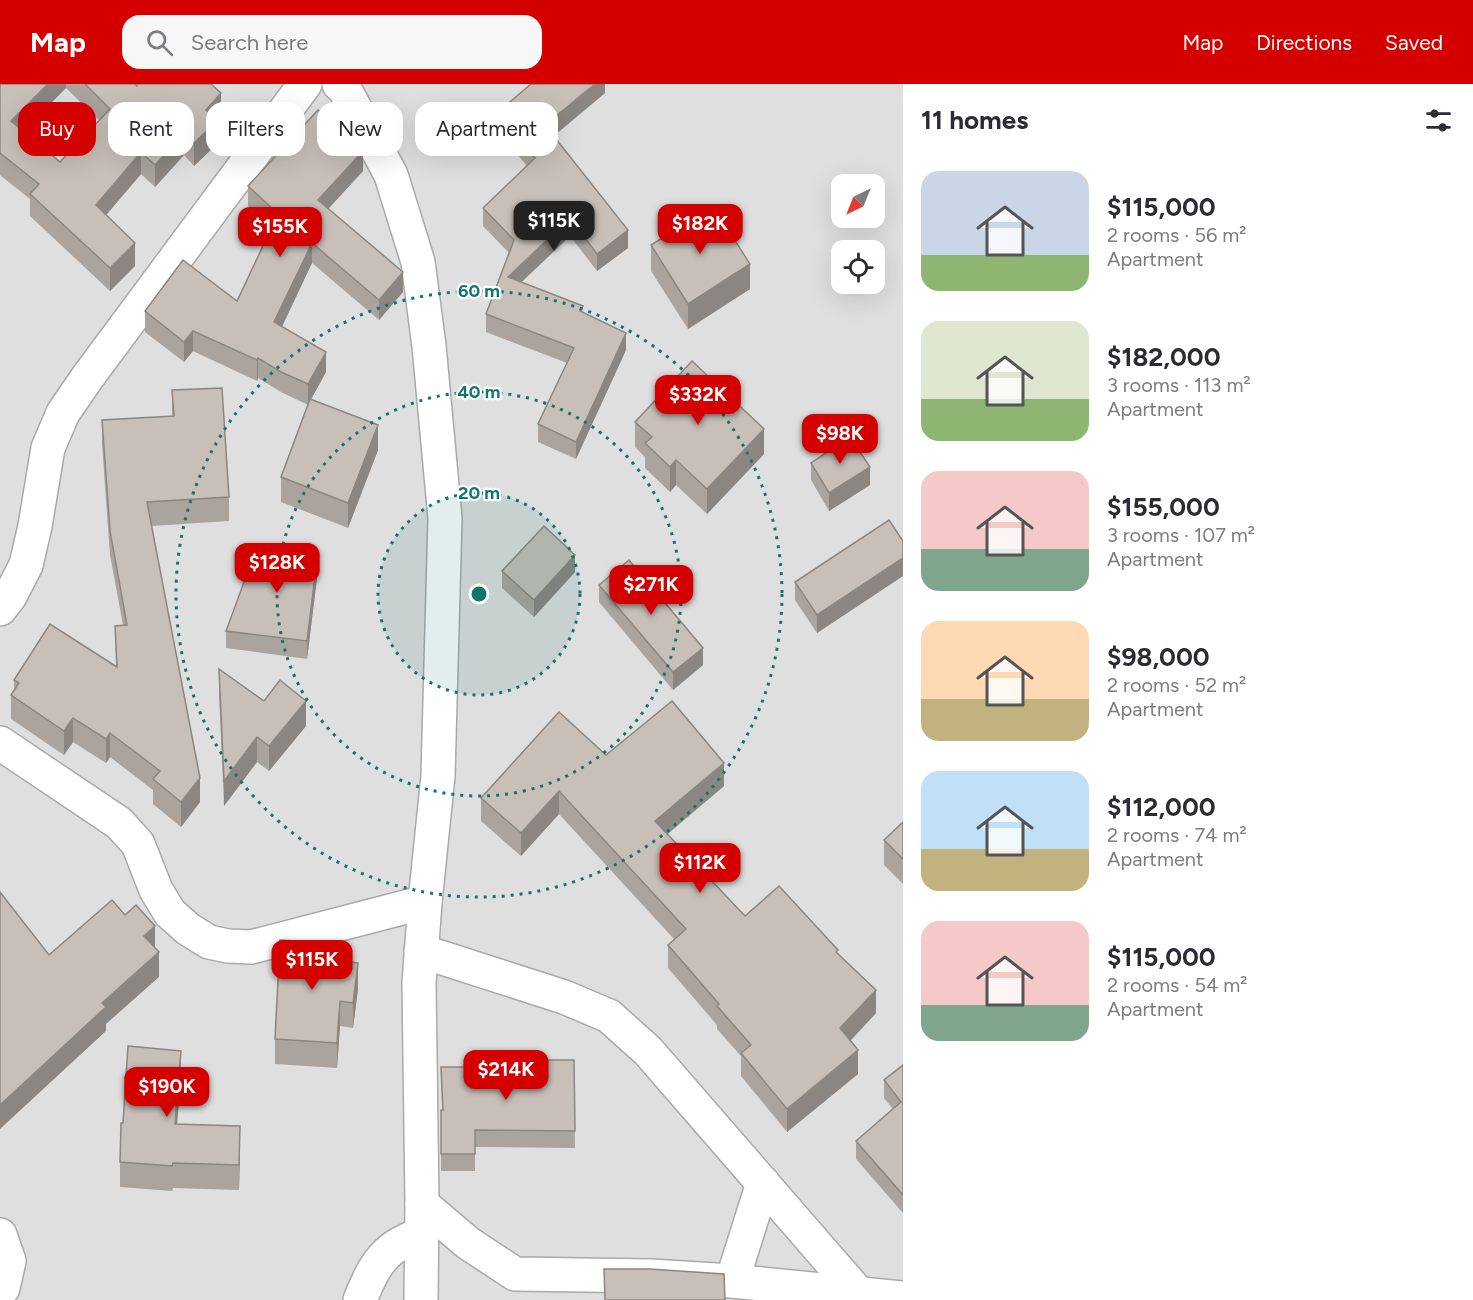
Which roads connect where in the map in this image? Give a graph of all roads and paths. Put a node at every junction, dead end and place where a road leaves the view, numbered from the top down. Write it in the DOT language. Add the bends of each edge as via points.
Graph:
graph roads {
  1 [pos="305,84"];
  2 [pos="343,85"];
  3 [pos="0,609"];
  4 [pos="0,744"];
  5 [pos="424,902"];
  6 [pos="421,951"];
  7 [pos="763,1183"];
  8 [pos="422,1218"];
  9 [pos="0,1235"];
  10 [pos="732,1281"];
  11 [pos="521,1287"];
  12 [pos="0,1291"];
  13 [pos="858,1293"];
  14 [pos="903,1298"];
  15 [pos="360,1300"];
  16 [pos="421,1300"];
  1 -- 3 [label="street" via="63,413 48,448 26,565"];
  2 -- 5 [label="street" via="391,175 418,262 429,346 445,518 438,776"];
  4 -- 5 [label="street" via="119,823 138,844 170,914 210,942 251,947"];
  5 -- 6 [label="street"];
  6 -- 7 [label="street" via="564,997 609,1016 648,1051"];
  6 -- 8 [label="street"];
  7 -- 10 [label="street"];
  7 -- 13 [label="street"];
  8 -- 11 [label="street" via="468,1243"];
  8 -- 15 [label="street" via="371,1272"];
  8 -- 16 [label="street"];
  9 -- 12 [label="street" via="9,1261"];
  10 -- 11 [label="street" via="651,1275"];
  10 -- 13 [label="street"];
  13 -- 14 [label="street"];
}
